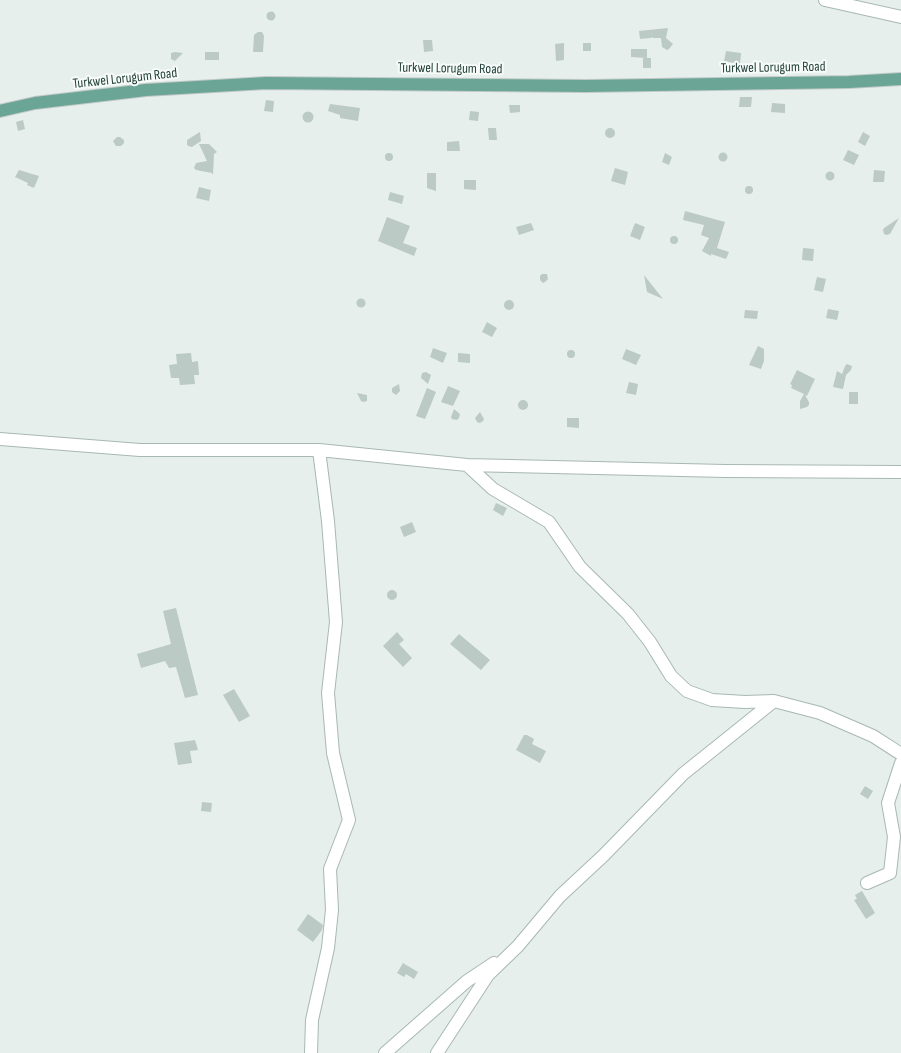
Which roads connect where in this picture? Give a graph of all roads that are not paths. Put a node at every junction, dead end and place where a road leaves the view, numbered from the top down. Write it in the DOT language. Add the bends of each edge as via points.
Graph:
graph roads {
  1 [pos="825,0"];
  2 [pos="901,17"];
  3 [pos="901,79"];
  4 [pos="0,111"];
  5 [pos="0,439"];
  6 [pos="319,450"];
  7 [pos="467,465"];
  8 [pos="901,472"];
  9 [pos="774,701"];
  10 [pos="901,754"];
  11 [pos="901,763"];
  12 [pos="867,883"];
  13 [pos="518,946"];
  14 [pos="312,1053"];
  15 [pos="385,1053"];
  16 [pos="437,1053"];
  1 -- 2 [label="street"];
  3 -- 4 [label="main road, Turkwel Lorugum Road" via="586,86 266,83 146,90 35,103"];
  5 -- 6 [label="street" via="140,450"];
  6 -- 7 [label="street"];
  6 -- 14 [label="street" via="336,622 328,693 333,753 349,820 330,869 332,910 329,940 312,1020"];
  7 -- 8 [label="street"];
  7 -- 9 [label="street" via="493,489 549,522 580,567 628,614 650,642 671,676 687,690 712,700"];
  9 -- 10 [label="street" via="820,713 873,736"];
  9 -- 13 [label="street" via="683,774 560,896"];
  11 -- 12 [label="street" via="888,803 894,837 890,873"];
  13 -- 15 [label="street" via="467,981"];
  13 -- 16 [label="street" via="488,975"];
}
